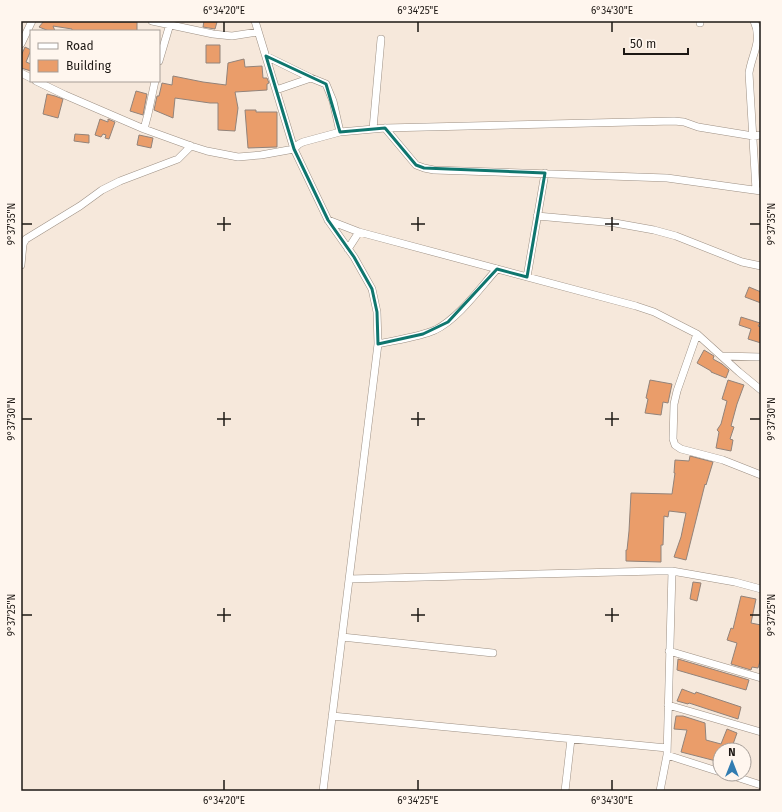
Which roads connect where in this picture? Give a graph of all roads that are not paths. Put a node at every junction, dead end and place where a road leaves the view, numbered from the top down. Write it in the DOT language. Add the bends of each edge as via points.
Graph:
graph roads {
  1 [pos="32,21"];
  2 [pos="152,21"];
  3 [pos="255,21"];
  4 [pos="754,21"];
  5 [pos="166,23"];
  6 [pos="258,32"];
  7 [pos="381,39"];
  8 [pos="21,44"];
  9 [pos="160,56"];
  10 [pos="266,56"];
  11 [pos="21,73"];
  12 [pos="30,78"];
  13 [pos="311,78"];
  14 [pos="38,82"];
  15 [pos="155,82"];
  16 [pos="276,90"];
  17 [pos="385,128"];
  18 [pos="144,129"];
  19 [pos="373,129"];
  20 [pos="340,132"];
  21 [pos="761,135"];
  22 [pos="753,136"];
  23 [pos="190,146"];
  24 [pos="294,149"];
  25 [pos="545,173"];
  26 [pos="759,190"];
  27 [pos="537,216"];
  28 [pos="328,220"];
  29 [pos="359,232"];
  30 [pos="348,248"];
  31 [pos="21,265"];
  32 [pos="761,266"];
  33 [pos="497,269"];
  34 [pos="527,277"];
  35 [pos="697,334"];
  36 [pos="378,344"];
  37 [pos="722,356"];
  38 [pos="761,357"];
  39 [pos="761,390"];
  40 [pos="761,475"];
  41 [pos="672,571"];
  42 [pos="349,579"];
  43 [pos="761,589"];
  44 [pos="342,637"];
  45 [pos="670,651"];
  46 [pos="493,653"];
  47 [pos="761,678"];
  48 [pos="668,705"];
  49 [pos="332,716"];
  50 [pos="761,732"];
  51 [pos="571,739"];
  52 [pos="667,751"];
  53 [pos="712,769"];
  54 [pos="323,791"];
  55 [pos="565,791"];
  56 [pos="660,791"];
  1 -- 8 [label="street"];
  2 -- 5 [label="street"];
  3 -- 6 [label="street"];
  4 -- 22 [label="street" via="758,36 749,73"];
  5 -- 6 [label="street" via="232,36"];
  5 -- 9 [label="street"];
  6 -- 10 [label="street"];
  7 -- 19 [label="street"];
  10 -- 13 [label="street"];
  10 -- 16 [label="street"];
  11 -- 12 [label="street"];
  13 -- 16 [label="street"];
  13 -- 20 [label="street" via="326,84"];
  14 -- 18 [label="street"];
  15 -- 18 [label="street"];
  16 -- 24 [label="street"];
  17 -- 19 [label="street"];
  17 -- 22 [label="street" via="674,121"];
  17 -- 25 [label="street" via="416,164 424,168"];
  18 -- 23 [label="street"];
  19 -- 20 [label="street"];
  20 -- 24 [label="street" via="303,142"];
  21 -- 22 [label="street"];
  22 -- 26 [label="street"];
  23 -- 24 [label="street" via="238,157"];
  23 -- 31 [label="street" via="178,159 102,190 26,239 23,244"];
  24 -- 28 [label="street"];
  25 -- 26 [label="street" via="667,178"];
  25 -- 27 [label="street"];
  27 -- 32 [label="street" via="615,223 654,230 742,262"];
  27 -- 34 [label="street"];
  28 -- 29 [label="street"];
  28 -- 30 [label="street"];
  29 -- 30 [label="street"];
  29 -- 33 [label="street"];
  30 -- 36 [label="street" via="372,290 377,312"];
  33 -- 34 [label="street"];
  33 -- 36 [label="street" via="448,322 423,334"];
  34 -- 35 [label="street" via="654,312"];
  35 -- 37 [label="street"];
  35 -- 40 [label="street" via="674,404 675,445"];
  36 -- 42 [label="street"];
  37 -- 38 [label="street"];
  37 -- 39 [label="street"];
  41 -- 42 [label="street"];
  41 -- 43 [label="street"];
  41 -- 45 [label="street"];
  42 -- 44 [label="street"];
  44 -- 46 [label="street"];
  44 -- 49 [label="street"];
  45 -- 47 [label="street"];
  45 -- 48 [label="street"];
  48 -- 50 [label="street"];
  48 -- 52 [label="street"];
  49 -- 51 [label="street"];
  49 -- 54 [label="street"];
  51 -- 52 [label="street"];
  51 -- 55 [label="street"];
  52 -- 53 [label="street"];
  52 -- 56 [label="street"];
}
